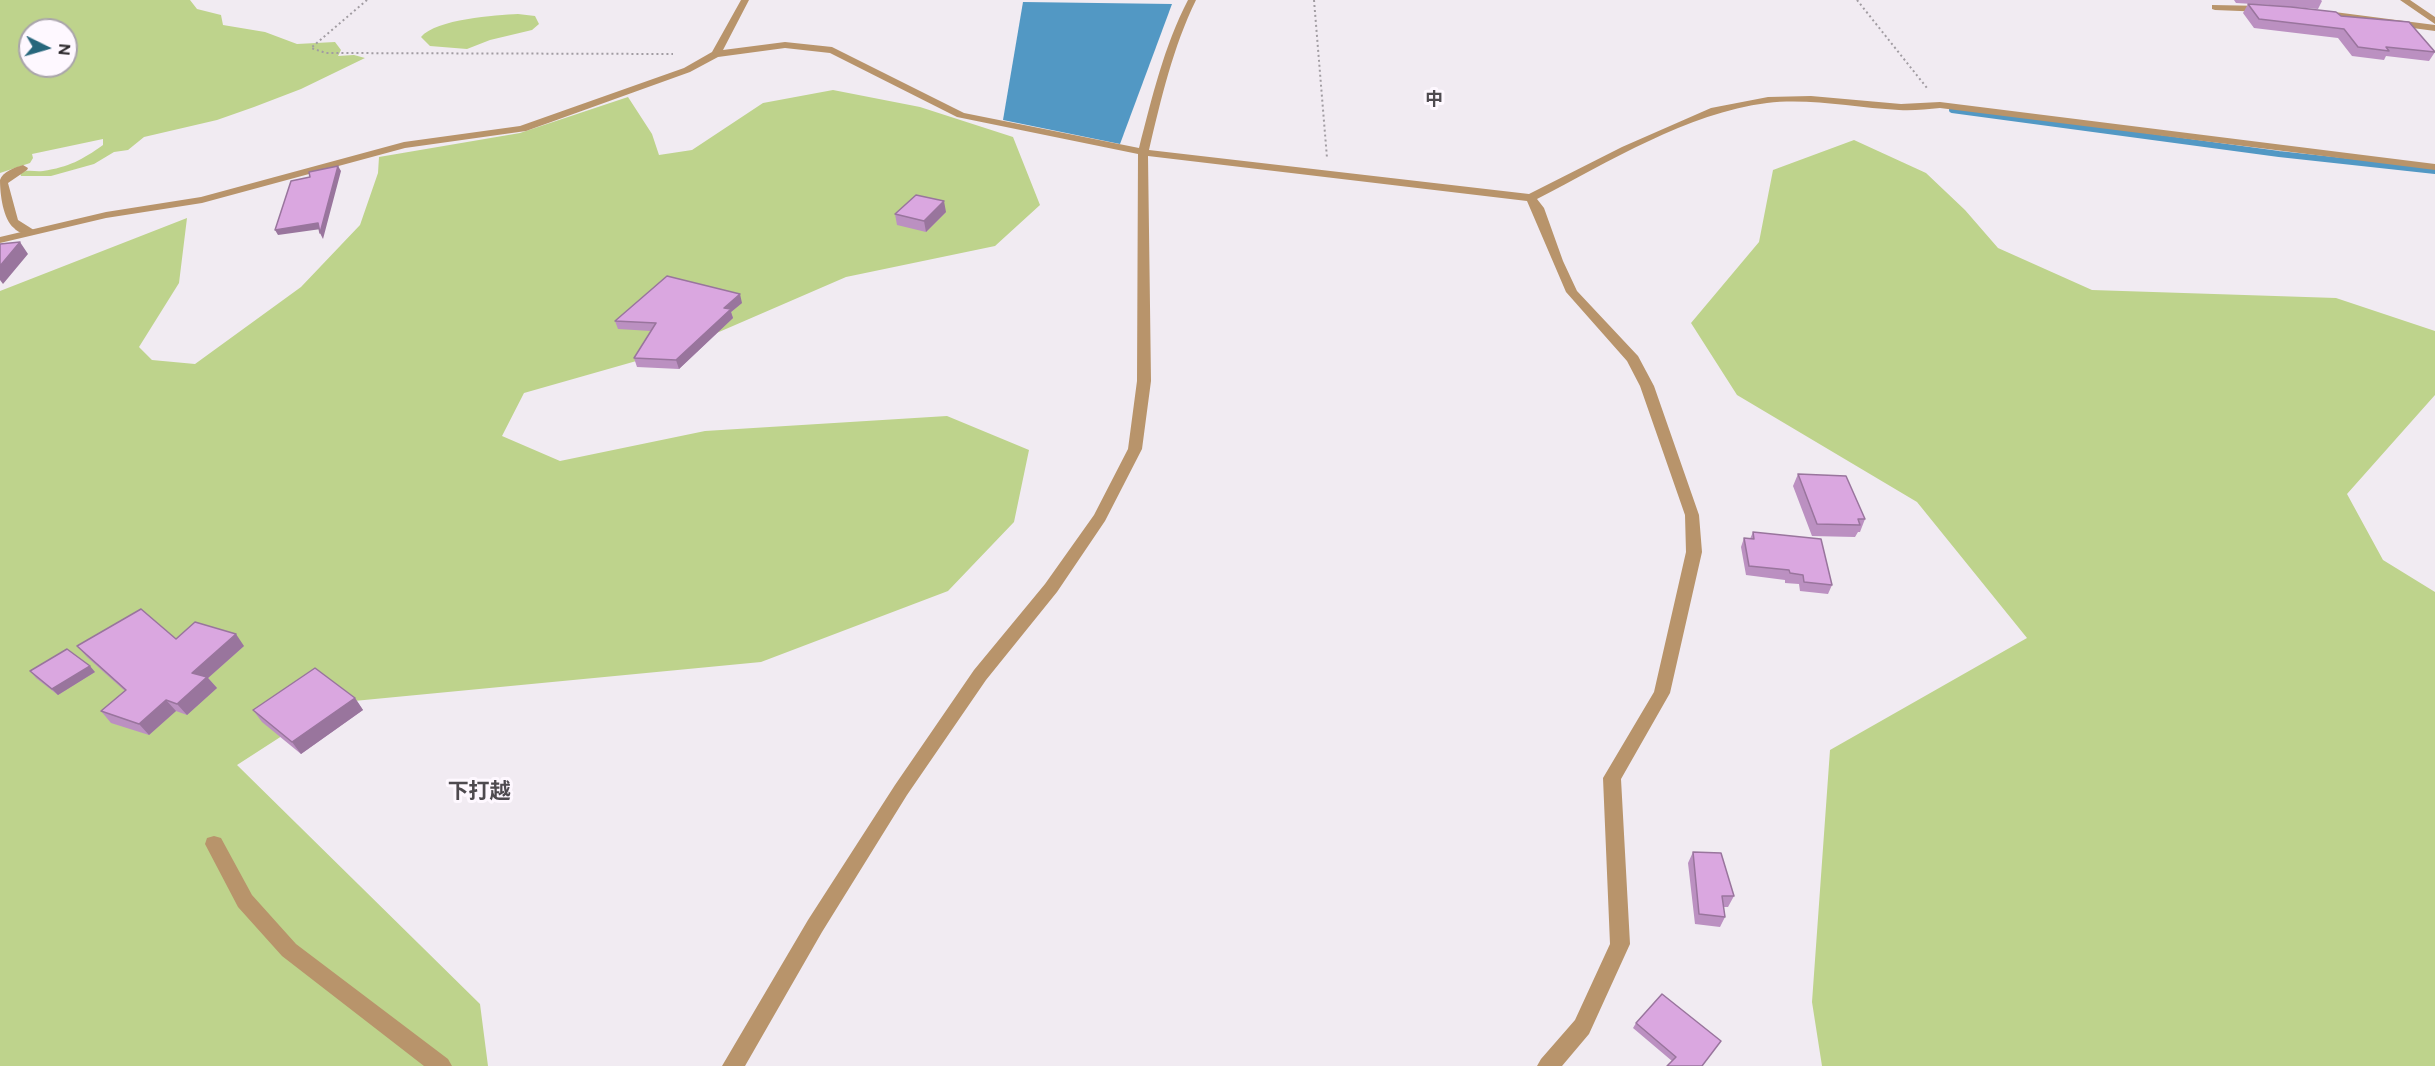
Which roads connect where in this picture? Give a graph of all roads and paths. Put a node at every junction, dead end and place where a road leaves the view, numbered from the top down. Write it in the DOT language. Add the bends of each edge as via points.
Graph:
graph roads {
  1 [pos="367,0"];
  2 [pos="745,0"];
  3 [pos="1192,0"];
  4 [pos="1314,0"];
  5 [pos="1857,0"];
  6 [pos="2404,0"];
  7 [pos="2215,7"];
  8 [pos="2274,9"];
  9 [pos="2305,12"];
  10 [pos="2435,21"];
  11 [pos="2435,28"];
  12 [pos="716,54"];
  13 [pos="1940,105"];
  14 [pos="1143,152"];
  15 [pos="2435,167"];
  16 [pos="23,168"];
  17 [pos="1328,174"];
  18 [pos="1531,198"];
  19 [pos="31,232"];
  20 [pos="0,240"];
  21 [pos="214,844"];
  22 [pos="441,1066"];
  23 [pos="733,1066"];
  24 [pos="1548,1066"];
  1 -- 12 [label="path" via="311,48 326,53"];
  2 -- 12 [label="street"];
  3 -- 14 [label="street" via="1158,93"];
  4 -- 17 [label="path"];
  5 -- 13 [label="path"];
  6 -- 10 [label="street"];
  7 -- 8 [label="street"];
  9 -- 11 [label="street"];
  12 -- 14 [label="street" via="785,45 832,50 961,116"];
  12 -- 19 [label="street" via="687,70 522,129 404,145 202,200"];
  13 -- 15 [label="street"];
  13 -- 18 [label="street" via="1901,107 1811,99 1768,100 1711,111"];
  14 -- 17 [label="street"];
  14 -- 23 [label="street" via="1144,381 1135,449 1094,525 1051,588 980,675 901,790"];
  16 -- 19 [label="street" via="3,183 14,225"];
  17 -- 18 [label="street"];
  18 -- 24 [label="street" via="1572,292 1633,359 1647,386 1692,515 1694,552 1662,693 1612,778 1620,945 1582,1027"];
  19 -- 20 [label="street"];
  21 -- 22 [label="street" via="245,901 289,950"];
}
